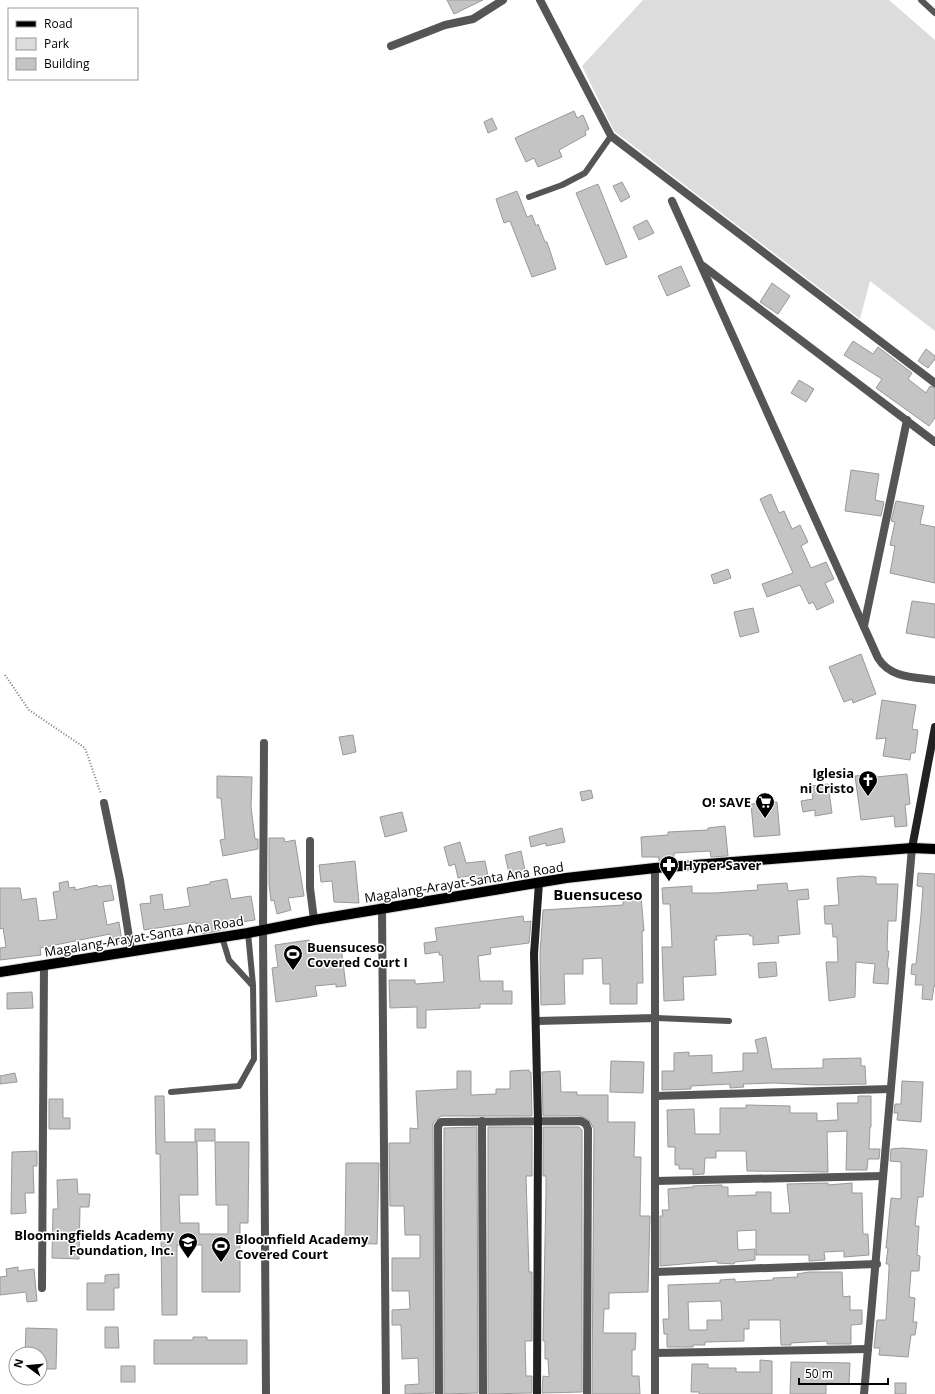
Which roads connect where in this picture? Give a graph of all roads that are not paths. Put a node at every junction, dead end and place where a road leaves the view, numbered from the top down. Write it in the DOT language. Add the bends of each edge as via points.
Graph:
graph roads {
  1 [pos="502,0"];
  2 [pos="540,0"];
  3 [pos="921,0"];
  4 [pos="935,12"];
  5 [pos="391,46"];
  6 [pos="611,136"];
  7 [pos="529,197"];
  8 [pos="672,201"];
  9 [pos="701,265"];
  10 [pos="935,383"];
  11 [pos="907,420"];
  12 [pos="935,442"];
  13 [pos="864,626"];
  14 [pos="935,680"];
  15 [pos="935,727"];
  16 [pos="264,743"];
  17 [pos="104,803"];
  18 [pos="310,841"];
  19 [pos="912,848"];
  20 [pos="935,850"];
  21 [pos="655,868"];
  22 [pos="539,883"];
  23 [pos="382,909"];
  24 [pos="314,920"];
  25 [pos="263,930"];
  26 [pos="248,933"];
  27 [pos="222,937"];
  28 [pos="131,950"];
  29 [pos="44,965"];
  30 [pos="0,972"];
  31 [pos="252,986"];
  32 [pos="656,1018"];
  33 [pos="537,1021"];
  34 [pos="729,1021"];
  35 [pos="890,1089"];
  36 [pos="171,1092"];
  37 [pos="655,1096"];
  38 [pos="482,1121"];
  39 [pos="538,1121"];
  40 [pos="883,1176"];
  41 [pos="655,1181"];
  42 [pos="876,1264"];
  43 [pos="655,1272"];
  44 [pos="42,1288"];
  45 [pos="868,1349"];
  46 [pos="655,1353"];
  47 [pos="266,1394"];
  48 [pos="386,1394"];
  49 [pos="439,1394"];
  50 [pos="483,1394"];
  51 [pos="537,1394"];
  52 [pos="586,1394"];
  53 [pos="655,1394"];
  54 [pos="864,1394"];
  1 -- 5 [label="street" via="473,19 444,25"];
  2 -- 6 [label="street"];
  3 -- 4 [label="lane"];
  6 -- 7 [label="lane" via="585,173 562,186"];
  6 -- 10 [label="street"];
  8 -- 9 [label="street"];
  9 -- 11 [label="street"];
  9 -- 13 [label="street"];
  11 -- 12 [label="street"];
  11 -- 13 [label="street"];
  13 -- 14 [label="street" via="878,658 887,670"];
  15 -- 19 [label="street"];
  16 -- 25 [label="street"];
  17 -- 28 [label="street"];
  18 -- 24 [label="street" via="310,888"];
  19 -- 20 [label="main road, Magalang-Arayat-Santa Ana Road"];
  19 -- 21 [label="main road, Magalang-Arayat-Santa Ana Road"];
  19 -- 35 [label="street"];
  21 -- 22 [label="main road, Magalang-Arayat-Santa Ana Road"];
  21 -- 32 [label="street"];
  22 -- 23 [label="main road, Magalang-Arayat-Santa Ana Road"];
  22 -- 33 [label="street" via="534,954"];
  23 -- 24 [label="main road, Magalang-Arayat-Santa Ana Road"];
  23 -- 48 [label="street"];
  24 -- 25 [label="main road, Magalang-Arayat-Santa Ana Road"];
  25 -- 26 [label="main road, Magalang-Arayat-Santa Ana Road"];
  25 -- 47 [label="street"];
  26 -- 27 [label="main road, Magalang-Arayat-Santa Ana Road"];
  26 -- 31 [label="lane"];
  27 -- 28 [label="main road, Magalang-Arayat-Santa Ana Road"];
  27 -- 31 [label="lane" via="229,960"];
  28 -- 29 [label="main road, Magalang-Arayat-Santa Ana Road"];
  29 -- 30 [label="main road, Magalang-Arayat-Santa Ana Road"];
  29 -- 44 [label="street"];
  31 -- 36 [label="lane" via="254,1059 239,1086"];
  32 -- 33 [label="street"];
  32 -- 34 [label="lane"];
  32 -- 37 [label="street"];
  33 -- 39 [label="street"];
  35 -- 37 [label="street"];
  35 -- 40 [label="street"];
  37 -- 41 [label="street"];
  38 -- 39 [label="street"];
  38 -- 49 [label="street" via="441,1122 438,1126"];
  38 -- 50 [label="street"];
  39 -- 51 [label="street"];
  39 -- 52 [label="street" via="581,1121 588,1129"];
  40 -- 41 [label="street"];
  40 -- 42 [label="street"];
  41 -- 43 [label="street"];
  42 -- 43 [label="street"];
  42 -- 45 [label="street"];
  43 -- 46 [label="street"];
  45 -- 46 [label="street"];
  45 -- 54 [label="street"];
  46 -- 53 [label="street"];
}
